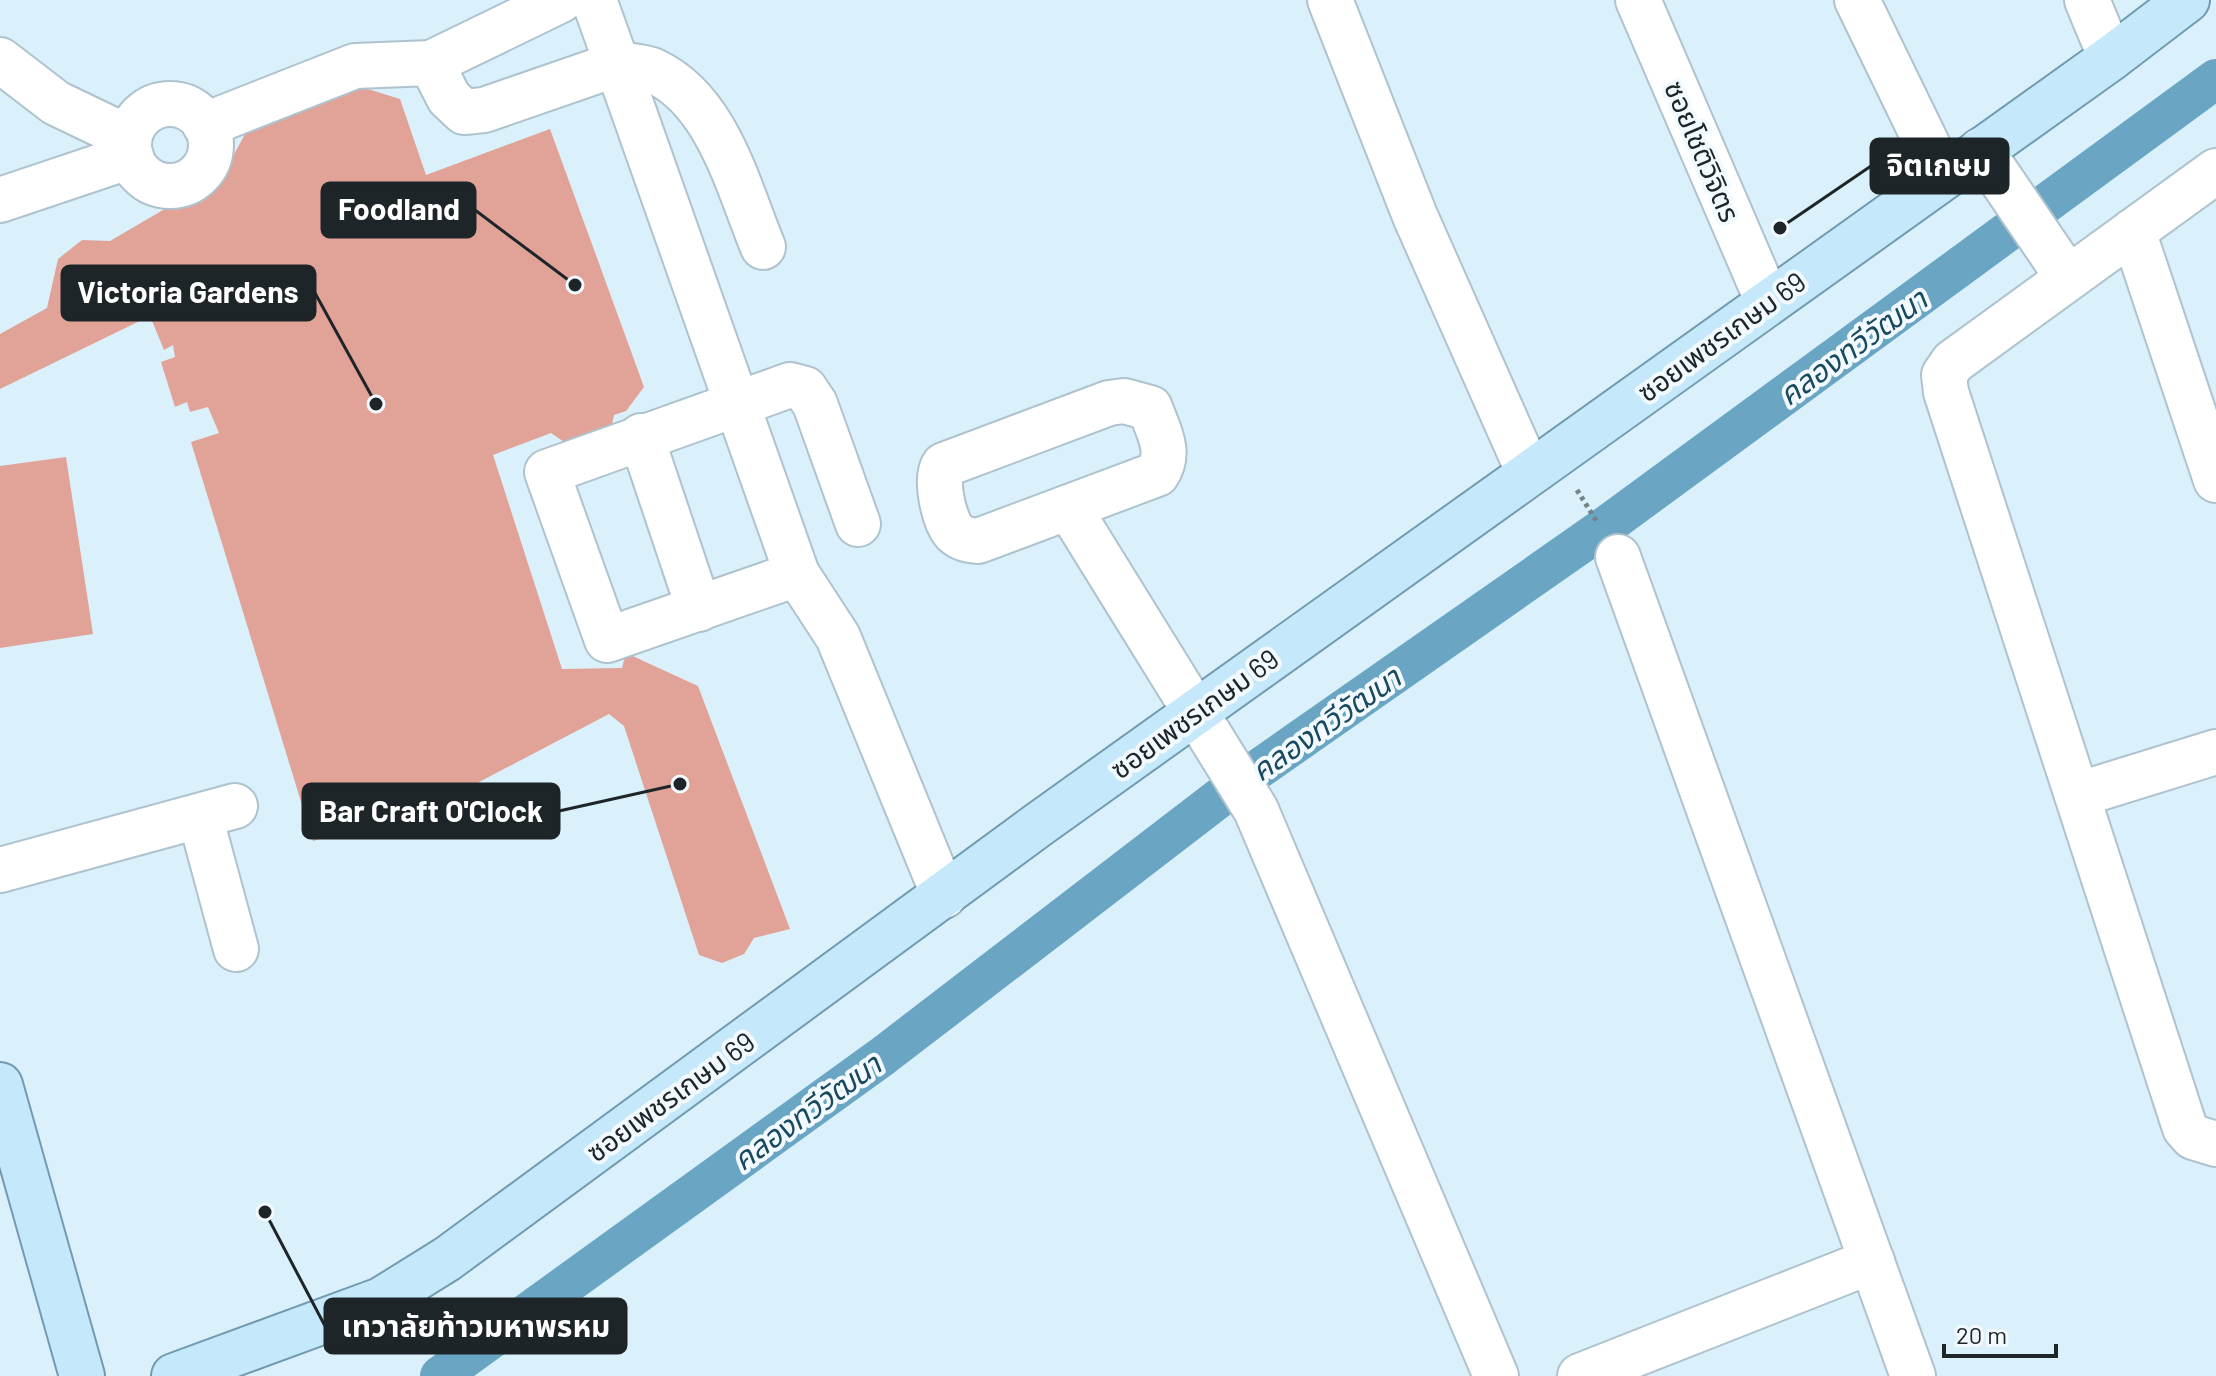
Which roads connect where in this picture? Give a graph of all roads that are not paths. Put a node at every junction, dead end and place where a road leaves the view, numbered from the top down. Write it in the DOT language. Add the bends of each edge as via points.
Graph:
graph roads {
  1 [pos="561,0"];
  2 [pos="594,0"];
  3 [pos="1330,0"];
  4 [pos="1638,0"];
  5 [pos="1857,0"];
  6 [pos="2087,0"];
  7 [pos="2187,0"];
  8 [pos="2111,58"];
  9 [pos="0,60"];
  10 [pos="431,63"];
  11 [pos="617,64"];
  12 [pos="205,125"];
  13 [pos="130,147"];
  14 [pos="1991,163"];
  15 [pos="2216,171"];
  16 [pos="1943,177"];
  17 [pos="0,200"];
  18 [pos="2133,231"];
  19 [pos="763,247"];
  20 [pos="2068,278"];
  21 [pos="1768,302"];
  22 [pos="738,404"];
  23 [pos="641,436"];
  24 [pos="1529,473"];
  25 [pos="2216,480"];
  26 [pos="1069,508"];
  27 [pos="858,524"];
  28 [pos="1618,557"];
  29 [pos="797,574"];
  30 [pos="699,609"];
  31 [pos="1206,728"];
  32 [pos="2216,752"];
  33 [pos="2077,795"];
  34 [pos="0,870"];
  35 [pos="944,896"];
  36 [pos="236,949"];
  37 [pos="0,1085"];
  38 [pos="2216,1144"];
  39 [pos="1872,1261"];
  40 [pos="82,1376"];
  41 [pos="174,1376"];
  42 [pos="1496,1376"];
  43 [pos="1580,1376"];
  44 [pos="1913,1376"];
  1 -- 10 [label="street"];
  2 -- 11 [label="street"];
  3 -- 24 [label="street" via="1415,216"];
  4 -- 21 [label="street, ซอยโชติวิจิตร"];
  5 -- 16 [label="street"];
  6 -- 8 [label="street"];
  7 -- 8 [label="main road, ซอยเพชรเกษม 69"];
  8 -- 14 [label="main road, ซอยเพชรเกษม 69"];
  9 -- 13 [label="street" via="56,103"];
  10 -- 11 [label="street" via="449,98 464,112 484,110"];
  10 -- 12 [label="street" via="355,66"];
  11 -- 19 [label="street" via="652,70 683,89 710,124"];
  11 -- 22 [label="street"];
  12 -- 13 [label="street" via="188,108 165,104 143,113"];
  12 -- 13 [label="street" via="210,152 205,166 183,183 155,183 143,176"];
  13 -- 17 [label="street"];
  14 -- 16 [label="main road, ซอยเพชรเกษม 69"];
  14 -- 20 [label="street"];
  15 -- 18 [label="street"];
  16 -- 21 [label="main road, ซอยเพชรเกษม 69"];
  18 -- 20 [label="street"];
  18 -- 25 [label="street"];
  20 -- 33 [label="street" via="1953,362 1944,375"];
  21 -- 24 [label="main road, ซอยเพชรเกษม 69"];
  22 -- 23 [label="street"];
  22 -- 27 [label="street" via="790,385 805,389"];
  22 -- 29 [label="street"];
  23 -- 30 [label="street"];
  23 -- 30 [label="street" via="547,472 607,640"];
  24 -- 31 [label="main road, ซอยเพชรเกษม 69"];
  26 -- 26 [label="street" via="1157,474 1165,451 1150,408 1109,403 952,462 939,472 938,486 953,531 964,539 978,541"];
  26 -- 31 [label="street"];
  28 -- 39 [label="street"];
  29 -- 30 [label="street"];
  29 -- 35 [label="street" via="838,637"];
  31 -- 35 [label="main road, ซอยเพชรเกษม 69"];
  31 -- 42 [label="street" via="1256,810"];
  32 -- 33 [label="street"];
  33 -- 38 [label="street" via="2185,1128 2193,1137"];
  34 -- 36 [label="street" via="217,811"];
  35 -- 41 [label="main road, ซอยเพชรเกษม 69" via="460,1250 381,1300"];
  37 -- 40 [label="main road"];
  39 -- 43 [label="street"];
  39 -- 44 [label="street"];
}
